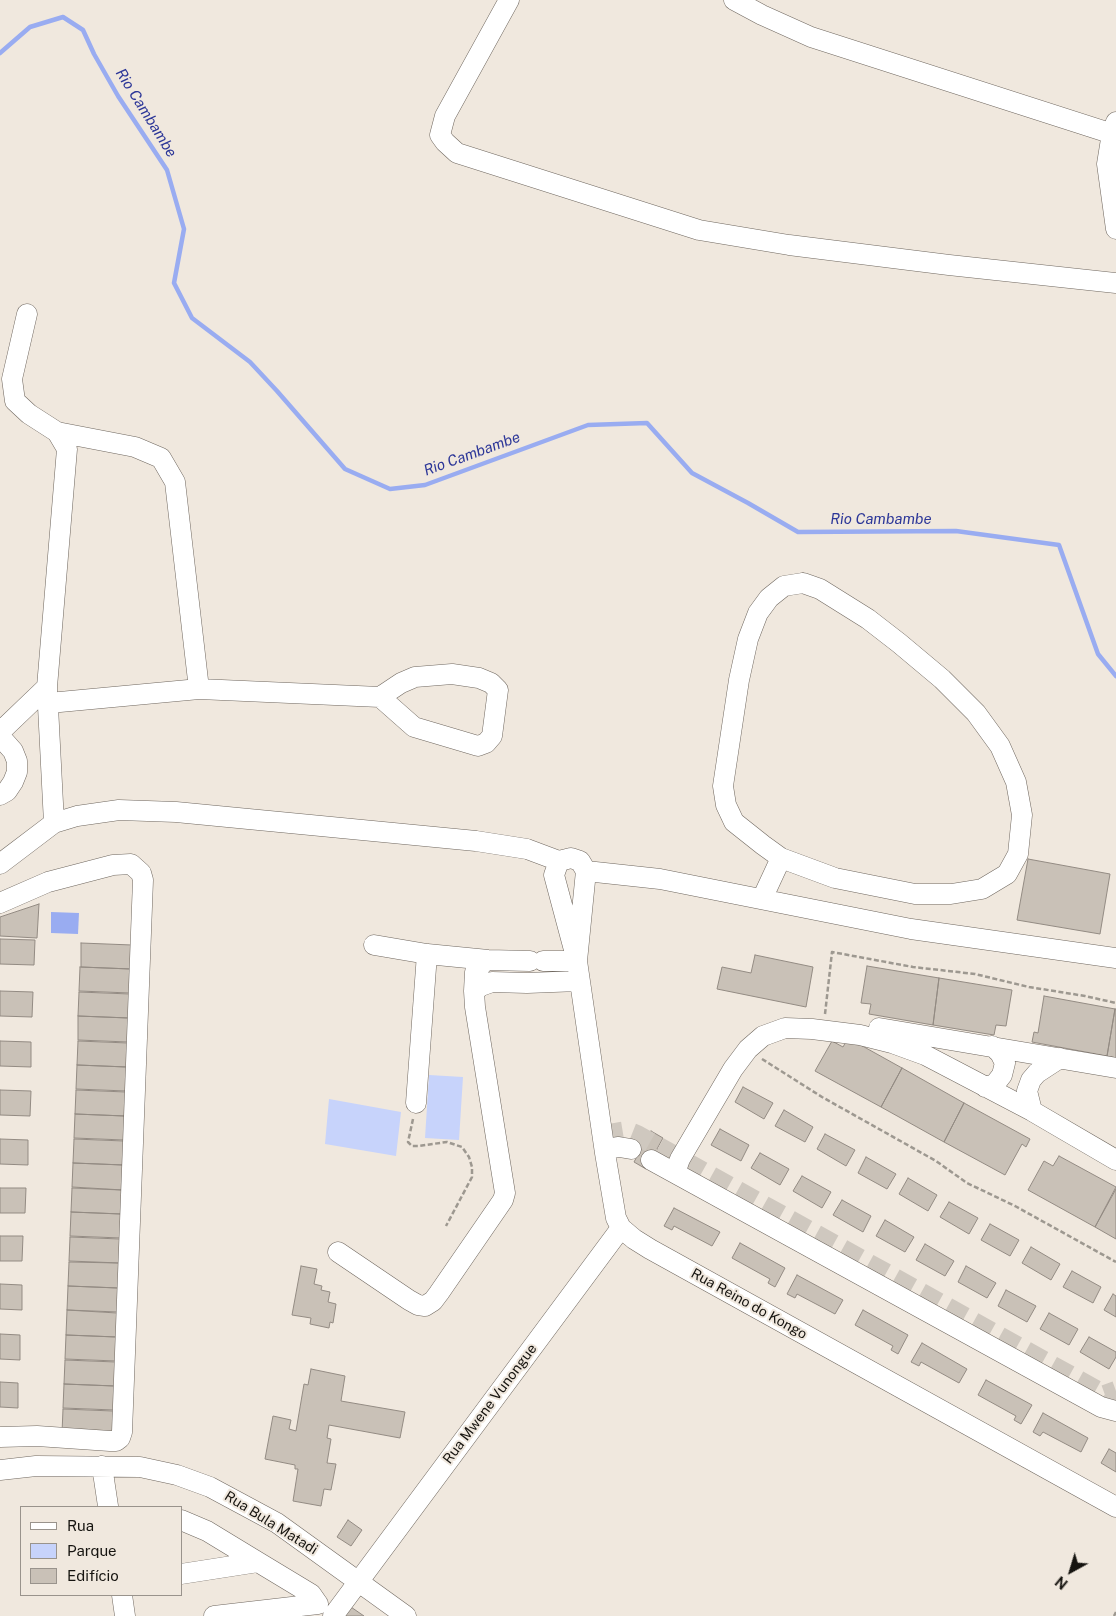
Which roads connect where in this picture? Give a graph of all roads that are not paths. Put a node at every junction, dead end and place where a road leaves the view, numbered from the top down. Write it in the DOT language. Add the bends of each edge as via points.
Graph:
graph roads {
  1 [pos="509,0"];
  2 [pos="734,0"];
  3 [pos="1115,130"];
  4 [pos="1116,229"];
  5 [pos="1116,283"];
  6 [pos="27,314"];
  7 [pos="57,432"];
  8 [pos="199,689"];
  9 [pos="48,695"];
  10 [pos="380,697"];
  11 [pos="0,732"];
  12 [pos="0,740"];
  13 [pos="0,795"];
  14 [pos="54,823"];
  15 [pos="781,858"];
  16 [pos="559,861"];
  17 [pos="0,864"];
  18 [pos="586,871"];
  19 [pos="762,899"];
  20 [pos="0,903"];
  21 [pos="374,945"];
  22 [pos="427,954"];
  23 [pos="1116,958"];
  24 [pos="488,960"];
  25 [pos="532,961"];
  26 [pos="577,961"];
  27 [pos="579,981"];
  28 [pos="527,983"];
  29 [pos="474,992"];
  30 [pos="992,1046"];
  31 [pos="1060,1058"];
  32 [pos="1116,1068"];
  33 [pos="985,1087"];
  34 [pos="416,1103"];
  35 [pos="1032,1111"];
  36 [pos="630,1149"];
  37 [pos="605,1153"];
  38 [pos="1116,1160"];
  39 [pos="664,1167"];
  40 [pos="621,1228"];
  41 [pos="338,1252"];
  42 [pos="1116,1411"];
  43 [pos="42,1436"];
  44 [pos="0,1437"];
  45 [pos="42,1466"];
  46 [pos="102,1466"];
  47 [pos="0,1470"];
  48 [pos="111,1506"];
  49 [pos="1116,1507"];
  50 [pos="182,1520"];
  51 [pos="207,1530"];
  52 [pos="182,1535"];
  53 [pos="258,1562"];
  54 [pos="182,1574"];
  55 [pos="359,1580"];
  56 [pos="122,1596"];
  57 [pos="321,1612"];
  58 [pos="125,1616"];
  59 [pos="214,1616"];
  60 [pos="406,1616"];
  1 -- 5 [label="street" via="445,116 440,135 457,153 699,230 949,265"];
  2 -- 3 [label="street" via="811,37"];
  3 -- 4 [label="street" via="1107,164"];
  6 -- 7 [label="street" via="12,379 15,401"];
  7 -- 8 [label="street" via="135,447 161,458 175,482"];
  7 -- 9 [label="street" via="67,449"];
  8 -- 9 [label="street"];
  8 -- 10 [label="street"];
  9 -- 11 [label="street"];
  9 -- 14 [label="street"];
  10 -- 10 [label="street" via="415,677 452,674 478,678 498,690 492,736 478,746 414,726"];
  12 -- 13 [label="street" via="12,751 17,772 7,791"];
  14 -- 16 [label="street" via="118,810 176,812 476,841 527,850"];
  14 -- 17 [label="street"];
  15 -- 15 [label="street" via="734,822 726,805 723,786 739,680 748,639 758,613 784,586 803,583 820,589 868,619 942,679 976,713 1000,746 1016,782 1022,814 1018,854 1007,874 982,889 952,894 915,894 835,878"];
  15 -- 19 [label="street"];
  16 -- 18 [label="street" via="571,858 580,861"];
  16 -- 26 [label="street" via="554,875"];
  18 -- 19 [label="street" via="660,879"];
  18 -- 26 [label="street"];
  19 -- 23 [label="street" via="911,929"];
  20 -- 43 [label="street" via="48,882 113,865 131,864 141,872 143,880 122,1432 120,1438 110,1442"];
  21 -- 22 [label="street"];
  22 -- 24 [label="street"];
  22 -- 34 [label="street"];
  24 -- 25 [label="street"];
  24 -- 29 [label="street" via="475,972"];
  25 -- 26 [label="street"];
  25 -- 28 [label="street" via="523,978"];
  26 -- 27 [label="street"];
  27 -- 28 [label="street"];
  27 -- 37 [label="street"];
  28 -- 29 [label="street" via="492,982"];
  29 -- 41 [label="street" via="505,1193 503,1200 439,1293 425,1306 418,1305"];
  30 -- 31 [label="street"];
  30 -- 33 [label="street" via="1005,1063 995,1084"];
  30 -- 39 [label="street" via="824,1021 784,1018 760,1026 739,1042"];
  31 -- 32 [label="street"];
  31 -- 35 [label="street" via="1031,1080 1027,1091"];
  33 -- 35 [label="street"];
  33 -- 39 [label="street" via="925,1055 892,1043 860,1034 785,1028 763,1036 748,1049 680,1159"];
  35 -- 38 [label="street"];
  36 -- 37 [label="street" via="612,1148"];
  37 -- 40 [label="street" via="616,1218"];
  39 -- 42 [label="street" via="1101,1407"];
  40 -- 49 [label="street, Rua Reino do Kongo" via="650,1249"];
  40 -- 55 [label="street, Rua Mwene Vunongue"];
  43 -- 44 [label="street"];
  43 -- 45 [label="street"];
  45 -- 46 [label="street, Rua Bula Matadi"];
  45 -- 47 [label="street, Rua Bula Matadi"];
  46 -- 48 [label="street"];
  46 -- 55 [label="street, Rua Bula Matadi" via="140,1467 210,1487 277,1523"];
  50 -- 51 [label="street"];
  51 -- 52 [label="street"];
  51 -- 53 [label="street"];
  53 -- 54 [label="street"];
  53 -- 57 [label="street" via="311,1594"];
  55 -- 57 [label="street, Rua Mwene Vunongue"];
  55 -- 60 [label="street, Rua Bula Matadi"];
  56 -- 58 [label="street"];
  57 -- 59 [label="street"];
}
